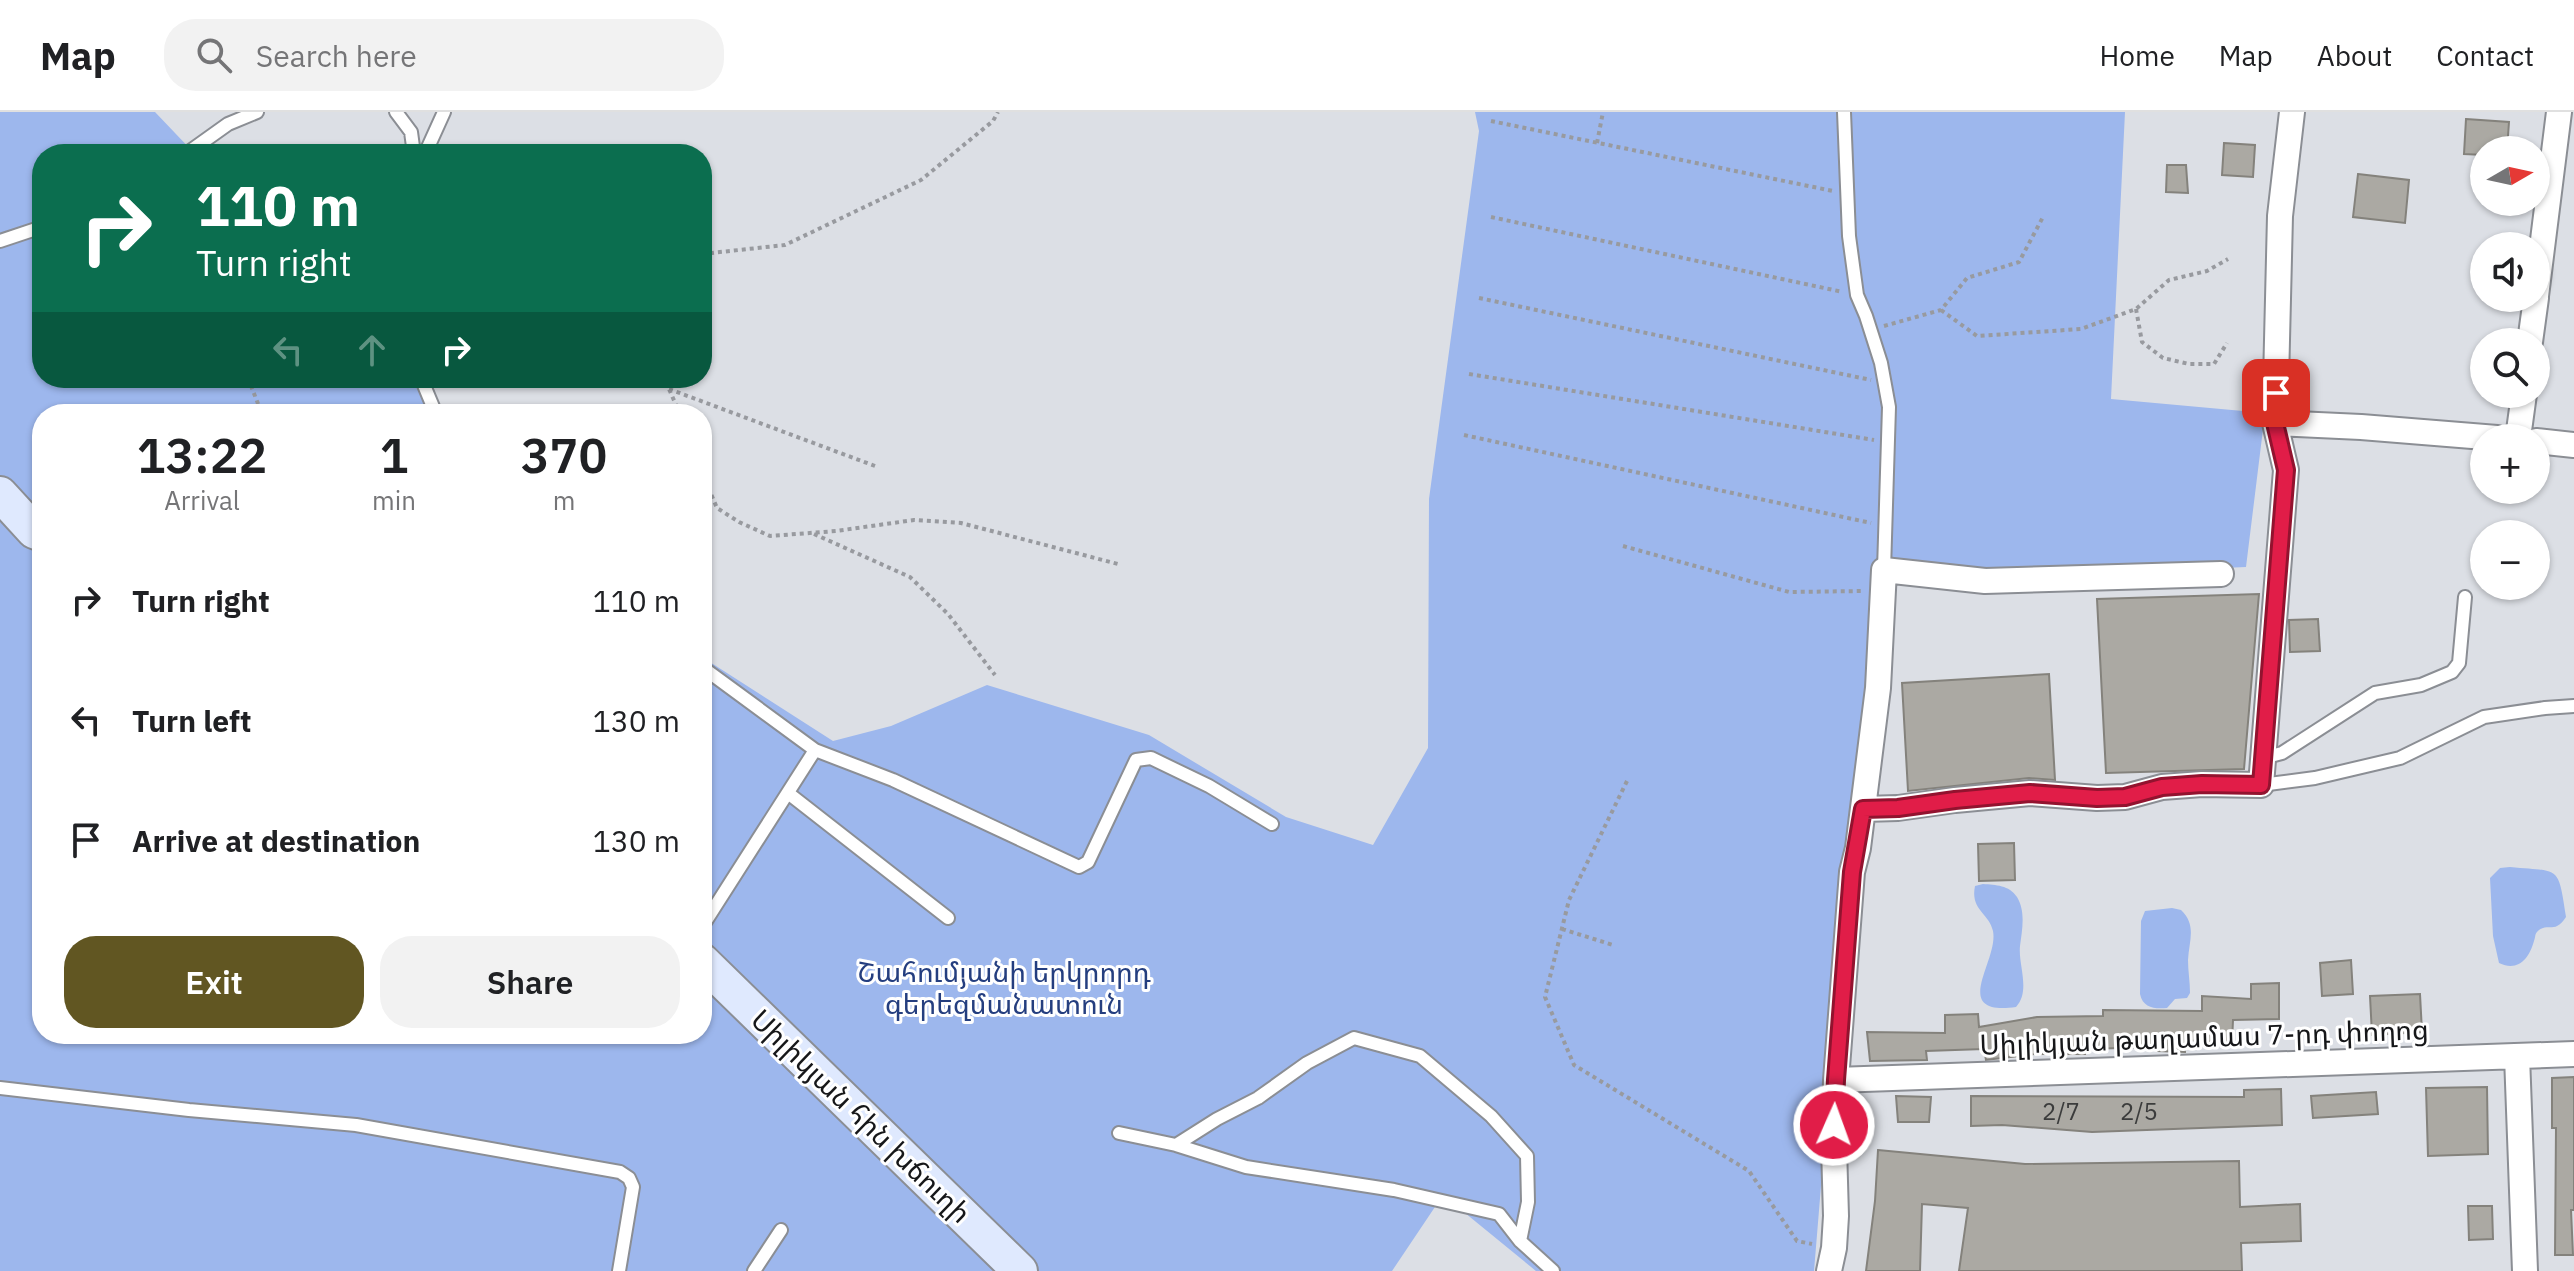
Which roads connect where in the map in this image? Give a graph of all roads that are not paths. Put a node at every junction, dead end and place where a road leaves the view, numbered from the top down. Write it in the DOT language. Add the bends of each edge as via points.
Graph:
graph roads {
  1 [pos="257,112"];
  2 [pos="396,112"];
  3 [pos="444,112"];
  4 [pos="1844,112"];
  5 [pos="2292,112"];
  6 [pos="2559,112"];
  7 [pos="200,144"];
  8 [pos="413,144"];
  9 [pos="430,144"];
  10 [pos="32,230"];
  11 [pos="2544,232"];
  12 [pos="0,241"];
  13 [pos="2275,423"];
  14 [pos="2470,436"];
  15 [pos="2550,442"];
  16 [pos="2574,445"];
  17 [pos="0,494"];
  18 [pos="32,529"];
  19 [pos="2221,574"];
  20 [pos="1883,580"];
  21 [pos="2465,597"];
  22 [pos="712,674"];
  23 [pos="2574,706"];
  24 [pos="815,750"];
  25 [pos="2263,758"];
  26 [pos="2261,785"];
  27 [pos="788,793"];
  28 [pos="1863,809"];
  29 [pos="1272,824"];
  30 [pos="712,911"];
  31 [pos="948,918"];
  32 [pos="712,971"];
  33 [pos="2574,1054"];
  34 [pos="2517,1056"];
  35 [pos="1836,1080"];
  36 [pos="0,1088"];
  37 [pos="1119,1133"];
  38 [pos="1176,1145"];
  39 [pos="781,1230"];
  40 [pos="1520,1241"];
  41 [pos="1832,1259"];
  42 [pos="619,1271"];
  43 [pos="754,1271"];
  44 [pos="1020,1271"];
  45 [pos="1553,1271"];
  46 [pos="2525,1271"];
  1 -- 7 [label="lane"];
  2 -- 8 [label="lane" via="411,132"];
  3 -- 9 [label="lane"];
  4 -- 20 [label="lane" via="1857,295 1889,407"];
  5 -- 13 [label="street" via="2280,216"];
  6 -- 11 [label="street"];
  10 -- 12 [label="lane"];
  13 -- 14 [label="street"];
  13 -- 25 [label="street" via="2286,470"];
  15 -- 16 [label="street"];
  17 -- 18 [label="street"];
  19 -- 20 [label="street"];
  20 -- 28 [label="street" via="1878,688"];
  21 -- 25 [label="lane" via="2459,663 2452,672 2421,685 2375,693 2282,753"];
  22 -- 24 [label="lane"];
  23 -- 26 [label="lane" via="2484,717 2400,758"];
  24 -- 27 [label="lane"];
  24 -- 29 [label="lane" via="893,780 1079,867 1088,862 1136,760 1151,758"];
  25 -- 26 [label="street"];
  26 -- 28 [label="street" via="2162,787 2097,798 2030,793"];
  27 -- 30 [label="lane"];
  27 -- 31 [label="lane"];
  28 -- 35 [label="street" via="1852,872"];
  32 -- 44 [label="street, Սիլիկյան հին խճուղի"];
  33 -- 34 [label="street, Սիլիկյան թաղամաս 7-րդ փողոց"];
  34 -- 35 [label="street, Սիլիկյան թաղամաս 7-րդ փողոց"];
  34 -- 46 [label="street"];
  35 -- 41 [label="street"];
  36 -- 42 [label="lane" via="356,1125 620,1172 633,1187"];
  37 -- 38 [label="lane"];
  38 -- 40 [label="lane" via="1246,1167 1394,1190 1499,1214"];
  38 -- 40 [label="lane" via="1354,1038 1406,1052 1420,1056 1491,1116 1527,1156 1528,1202"];
  39 -- 43 [label="lane"];
  40 -- 45 [label="lane"];
}
